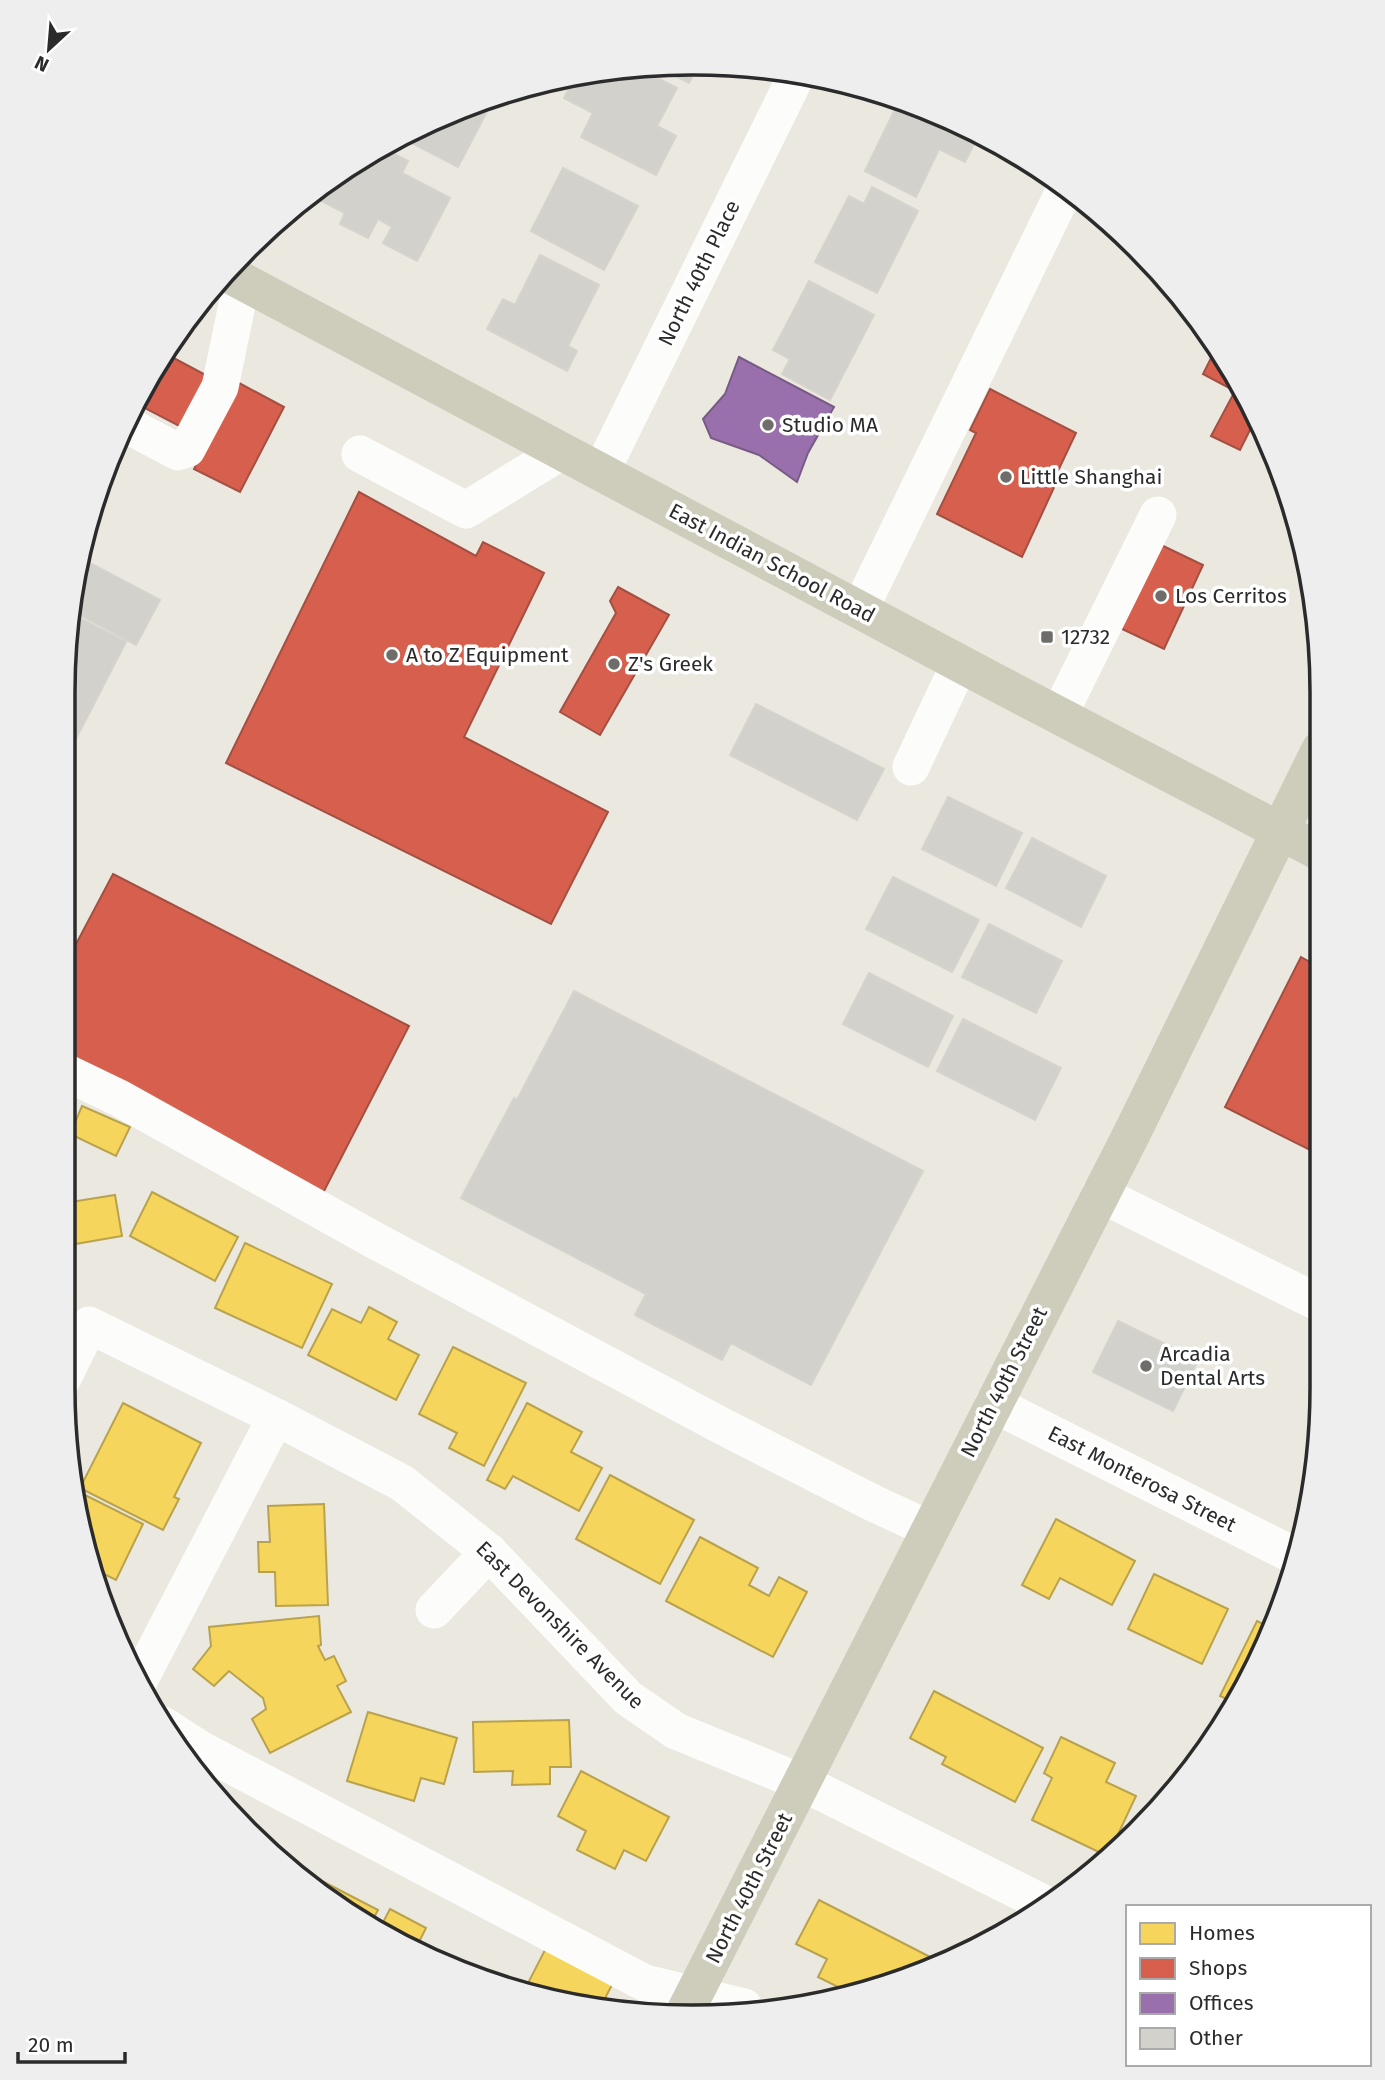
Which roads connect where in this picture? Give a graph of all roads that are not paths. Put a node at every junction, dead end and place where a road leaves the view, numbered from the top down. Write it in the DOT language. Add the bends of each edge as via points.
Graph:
graph roads {
  1 [pos="792,84"];
  2 [pos="1061,198"];
  3 [pos="236,277"];
  4 [pos="233,280"];
  5 [pos="134,429"];
  6 [pos="562,451"];
  7 [pos="360,454"];
  8 [pos="601,472"];
  9 [pos="1158,515"];
  10 [pos="860,610"];
  11 [pos="960,663"];
  12 [pos="1059,715"];
  13 [pos="911,767"];
  14 [pos="1310,770"];
  15 [pos="1279,833"];
  16 [pos="1310,847"];
  17 [pos="75,1077"];
  18 [pos="1100,1194"];
  19 [pos="1310,1298"];
  20 [pos="75,1354"];
  21 [pos="993,1405"];
  22 [pos="276,1417"];
  23 [pos="929,1529"];
  24 [pos="489,1552"];
  25 [pos="1287,1552"];
  26 [pos="434,1610"];
  27 [pos="145,1672"];
  28 [pos="187,1741"];
  29 [pos="803,1783"];
  30 [pos="1037,1900"];
  31 [pos="689,2004"];
  1 -- 8 [label="street, North 40th Place"];
  2 -- 10 [label="street"];
  3 -- 6 [label="main road, East Indian School Road"];
  4 -- 5 [label="street" via="220,387 187,449 178,452"];
  6 -- 7 [label="street" via="466,510"];
  6 -- 8 [label="main road, East Indian School Road"];
  8 -- 10 [label="main road, East Indian School Road"];
  9 -- 12 [label="street"];
  10 -- 11 [label="main road, East Indian School Road"];
  11 -- 12 [label="main road, East Indian School Road"];
  11 -- 13 [label="street"];
  12 -- 15 [label="main road, East Indian School Road"];
  14 -- 15 [label="main road, North 40th Street"];
  15 -- 16 [label="main road, East Indian School Road"];
  15 -- 18 [label="main road, North 40th Street"];
  17 -- 23 [label="street" via="709,1418"];
  18 -- 19 [label="street"];
  18 -- 21 [label="main road, North 40th Street"];
  20 -- 22 [label="street, East Devonshire Avenue" via="89,1325"];
  21 -- 23 [label="main road, North 40th Street"];
  21 -- 25 [label="street, East Monterosa Street"];
  22 -- 24 [label="street, East Devonshire Avenue" via="402,1483"];
  22 -- 27 [label="street"];
  23 -- 29 [label="main road, North 40th Street"];
  24 -- 26 [label="street"];
  24 -- 29 [label="street, East Devonshire Avenue" via="628,1699 677,1731"];
  28 -- 31 [label="street"];
  29 -- 30 [label="street, East Devonshire Avenue"];
  29 -- 31 [label="main road, North 40th Street"];
}
